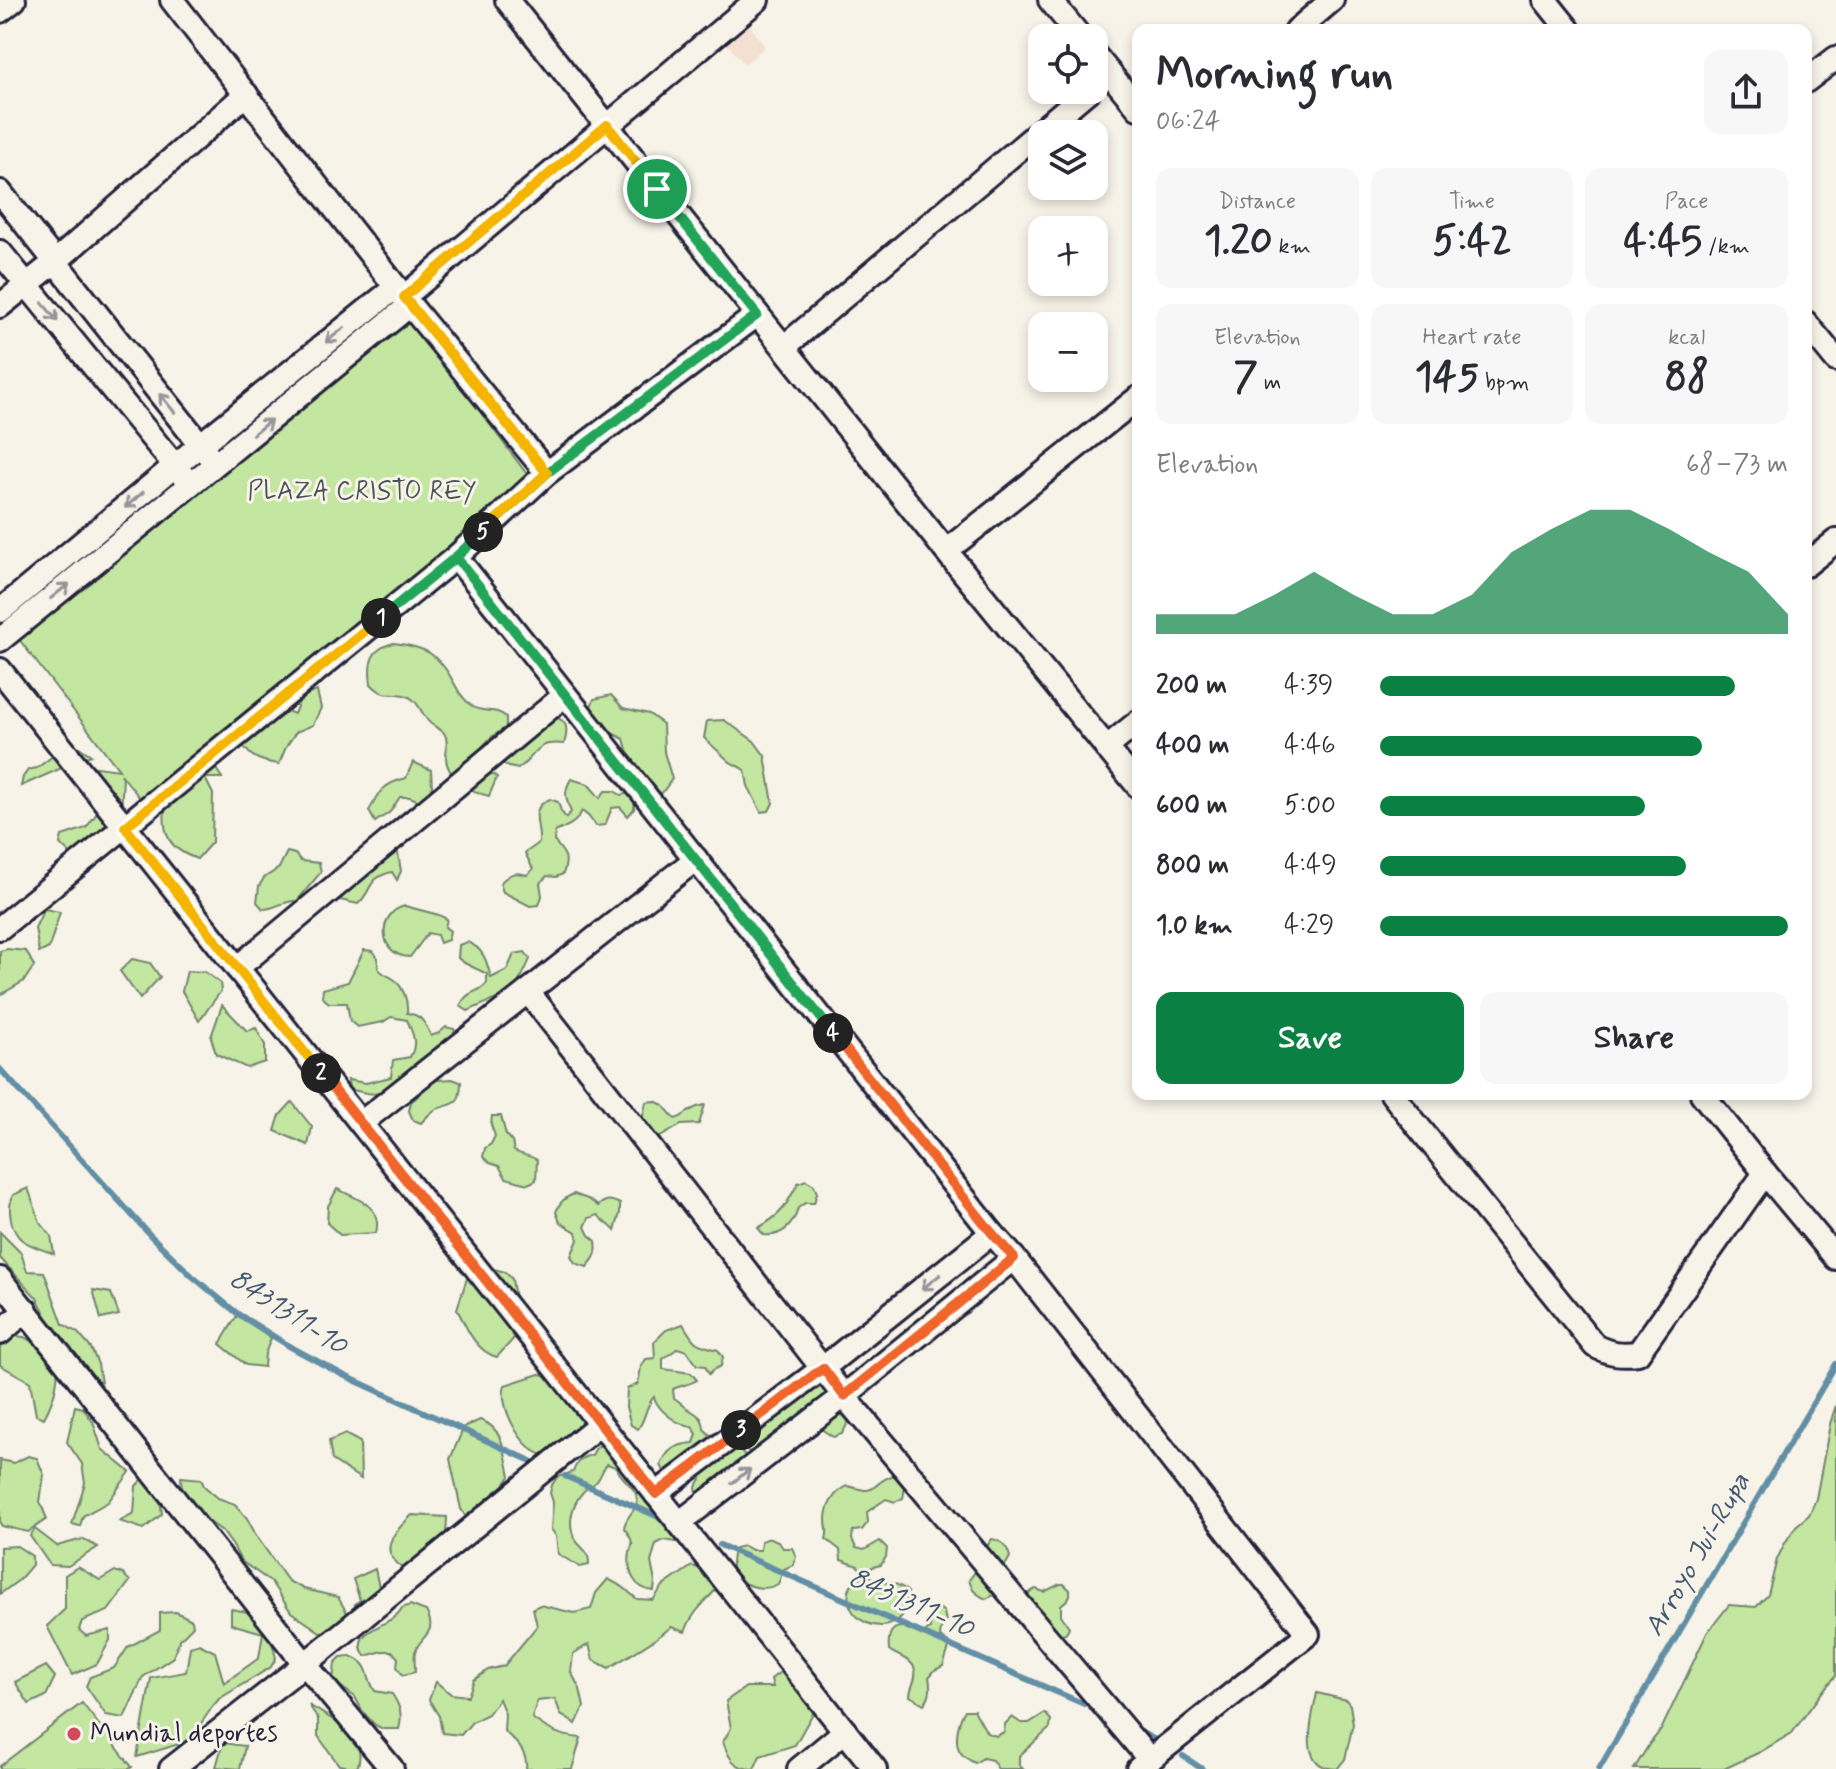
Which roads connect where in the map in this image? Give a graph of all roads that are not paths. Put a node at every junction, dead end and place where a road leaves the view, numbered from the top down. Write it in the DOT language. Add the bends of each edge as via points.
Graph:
graph roads {
  1 [pos="14,0"];
  2 [pos="172,0"];
  3 [pos="507,0"];
  4 [pos="757,0"];
  5 [pos="1050,0"];
  6 [pos="1332,0"];
  7 [pos="1545,0"];
  8 [pos="0,11"];
  9 [pos="1070,24"];
  10 [pos="1304,24"];
  11 [pos="1564,24"];
  12 [pos="1836,58"];
  13 [pos="1812,76"];
  14 [pos="1108,84"];
  15 [pos="246,94"];
  16 [pos="1132,103"];
  17 [pos="1072,104"];
  18 [pos="607,125"];
  19 [pos="0,192"];
  20 [pos="0,252"];
  21 [pos="55,262"];
  22 [pos="27,284"];
  23 [pos="403,296"];
  24 [pos="0,306"];
  25 [pos="757,315"];
  26 [pos="1812,330"];
  27 [pos="784,347"];
  28 [pos="1836,360"];
  29 [pos="1132,403"];
  30 [pos="200,445"];
  31 [pos="216,464"];
  32 [pos="175,466"];
  33 [pos="547,473"];
  34 [pos="191,484"];
  35 [pos="1836,541"];
  36 [pos="946,551"];
  37 [pos="456,557"];
  38 [pos="1812,560"];
  39 [pos="0,611"];
  40 [pos="0,640"];
  41 [pos="0,670"];
  42 [pos="565,695"];
  43 [pos="1132,727"];
  44 [pos="1106,748"];
  45 [pos="1132,779"];
  46 [pos="125,827"];
  47 [pos="696,859"];
  48 [pos="0,928"];
  49 [pos="237,968"];
  50 [pos="529,993"];
  51 [pos="1397,1100"];
  52 [pos="1707,1100"];
  53 [pos="361,1123"];
  54 [pos="1765,1173"];
  55 [pos="992,1233"];
  56 [pos="1014,1258"];
  57 [pos="1836,1258"];
  58 [pos="0,1279"];
  59 [pos="26,1310"];
  60 [pos="0,1333"];
  61 [pos="823,1368"];
  62 [pos="844,1396"];
  63 [pos="600,1424"];
  64 [pos="656,1494"];
  65 [pos="679,1523"];
  66 [pos="305,1664"];
  67 [pos="845,1731"];
  68 [pos="1144,1765"];
  69 [pos="171,1769"];
  70 [pos="392,1769"];
  71 [pos="799,1769"];
  72 [pos="875,1769"];
  1 -- 8 [label="street"];
  2 -- 15 [label="street"];
  3 -- 18 [label="street"];
  4 -- 18 [label="street"];
  5 -- 9 [label="street"];
  6 -- 10 [label="street"];
  7 -- 11 [label="street"];
  12 -- 13 [label="street"];
  14 -- 16 [label="street"];
  15 -- 21 [label="street"];
  15 -- 23 [label="street"];
  17 -- 27 [label="street"];
  18 -- 23 [label="street"];
  18 -- 25 [label="street"];
  19 -- 21 [label="street"];
  20 -- 22 [label="street"];
  21 -- 22 [label="street"];
  30 -- 21 [label="street, one-way"];
  22 -- 24 [label="street"];
  22 -- 32 [label="street, one-way"];
  23 -- 30 [label="street, one-way"];
  31 -- 23 [label="street, one-way"];
  23 -- 33 [label="street"];
  25 -- 27 [label="street"];
  25 -- 33 [label="street"];
  26 -- 28 [label="street"];
  27 -- 36 [label="street"];
  29 -- 36 [label="street"];
  30 -- 31 [label="street"];
  30 -- 32 [label="street"];
  31 -- 34 [label="street"];
  32 -- 34 [label="street"];
  32 -- 39 [label="street, one-way"];
  33 -- 37 [label="street"];
  40 -- 34 [label="street, one-way"];
  35 -- 38 [label="street"];
  36 -- 44 [label="street"];
  37 -- 42 [label="street"];
  37 -- 46 [label="street"];
  41 -- 46 [label="street"];
  42 -- 47 [label="street"];
  42 -- 49 [label="street"];
  43 -- 44 [label="street"];
  44 -- 45 [label="street"];
  46 -- 48 [label="street"];
  46 -- 49 [label="street"];
  47 -- 50 [label="street"];
  47 -- 55 [label="street"];
  49 -- 53 [label="street"];
  50 -- 53 [label="street"];
  50 -- 61 [label="street"];
  51 -- 54 [label="street" via="1595,1346 1607,1353 1638,1353"];
  52 -- 54 [label="street"];
  53 -- 63 [label="street"];
  54 -- 57 [label="street"];
  55 -- 56 [label="street"];
  55 -- 61 [label="street, one-way"];
  56 -- 62 [label="street"];
  56 -- 68 [label="street" via="1308,1634"];
  58 -- 59 [label="street"];
  59 -- 60 [label="street"];
  59 -- 66 [label="street"];
  61 -- 62 [label="street"];
  61 -- 64 [label="street"];
  65 -- 62 [label="street, one-way"];
  62 -- 68 [label="street"];
  63 -- 64 [label="street"];
  63 -- 66 [label="street"];
  64 -- 65 [label="street"];
  65 -- 67 [label="street"];
  66 -- 69 [label="street"];
  66 -- 70 [label="street"];
  67 -- 71 [label="street"];
  67 -- 72 [label="street"];
}
